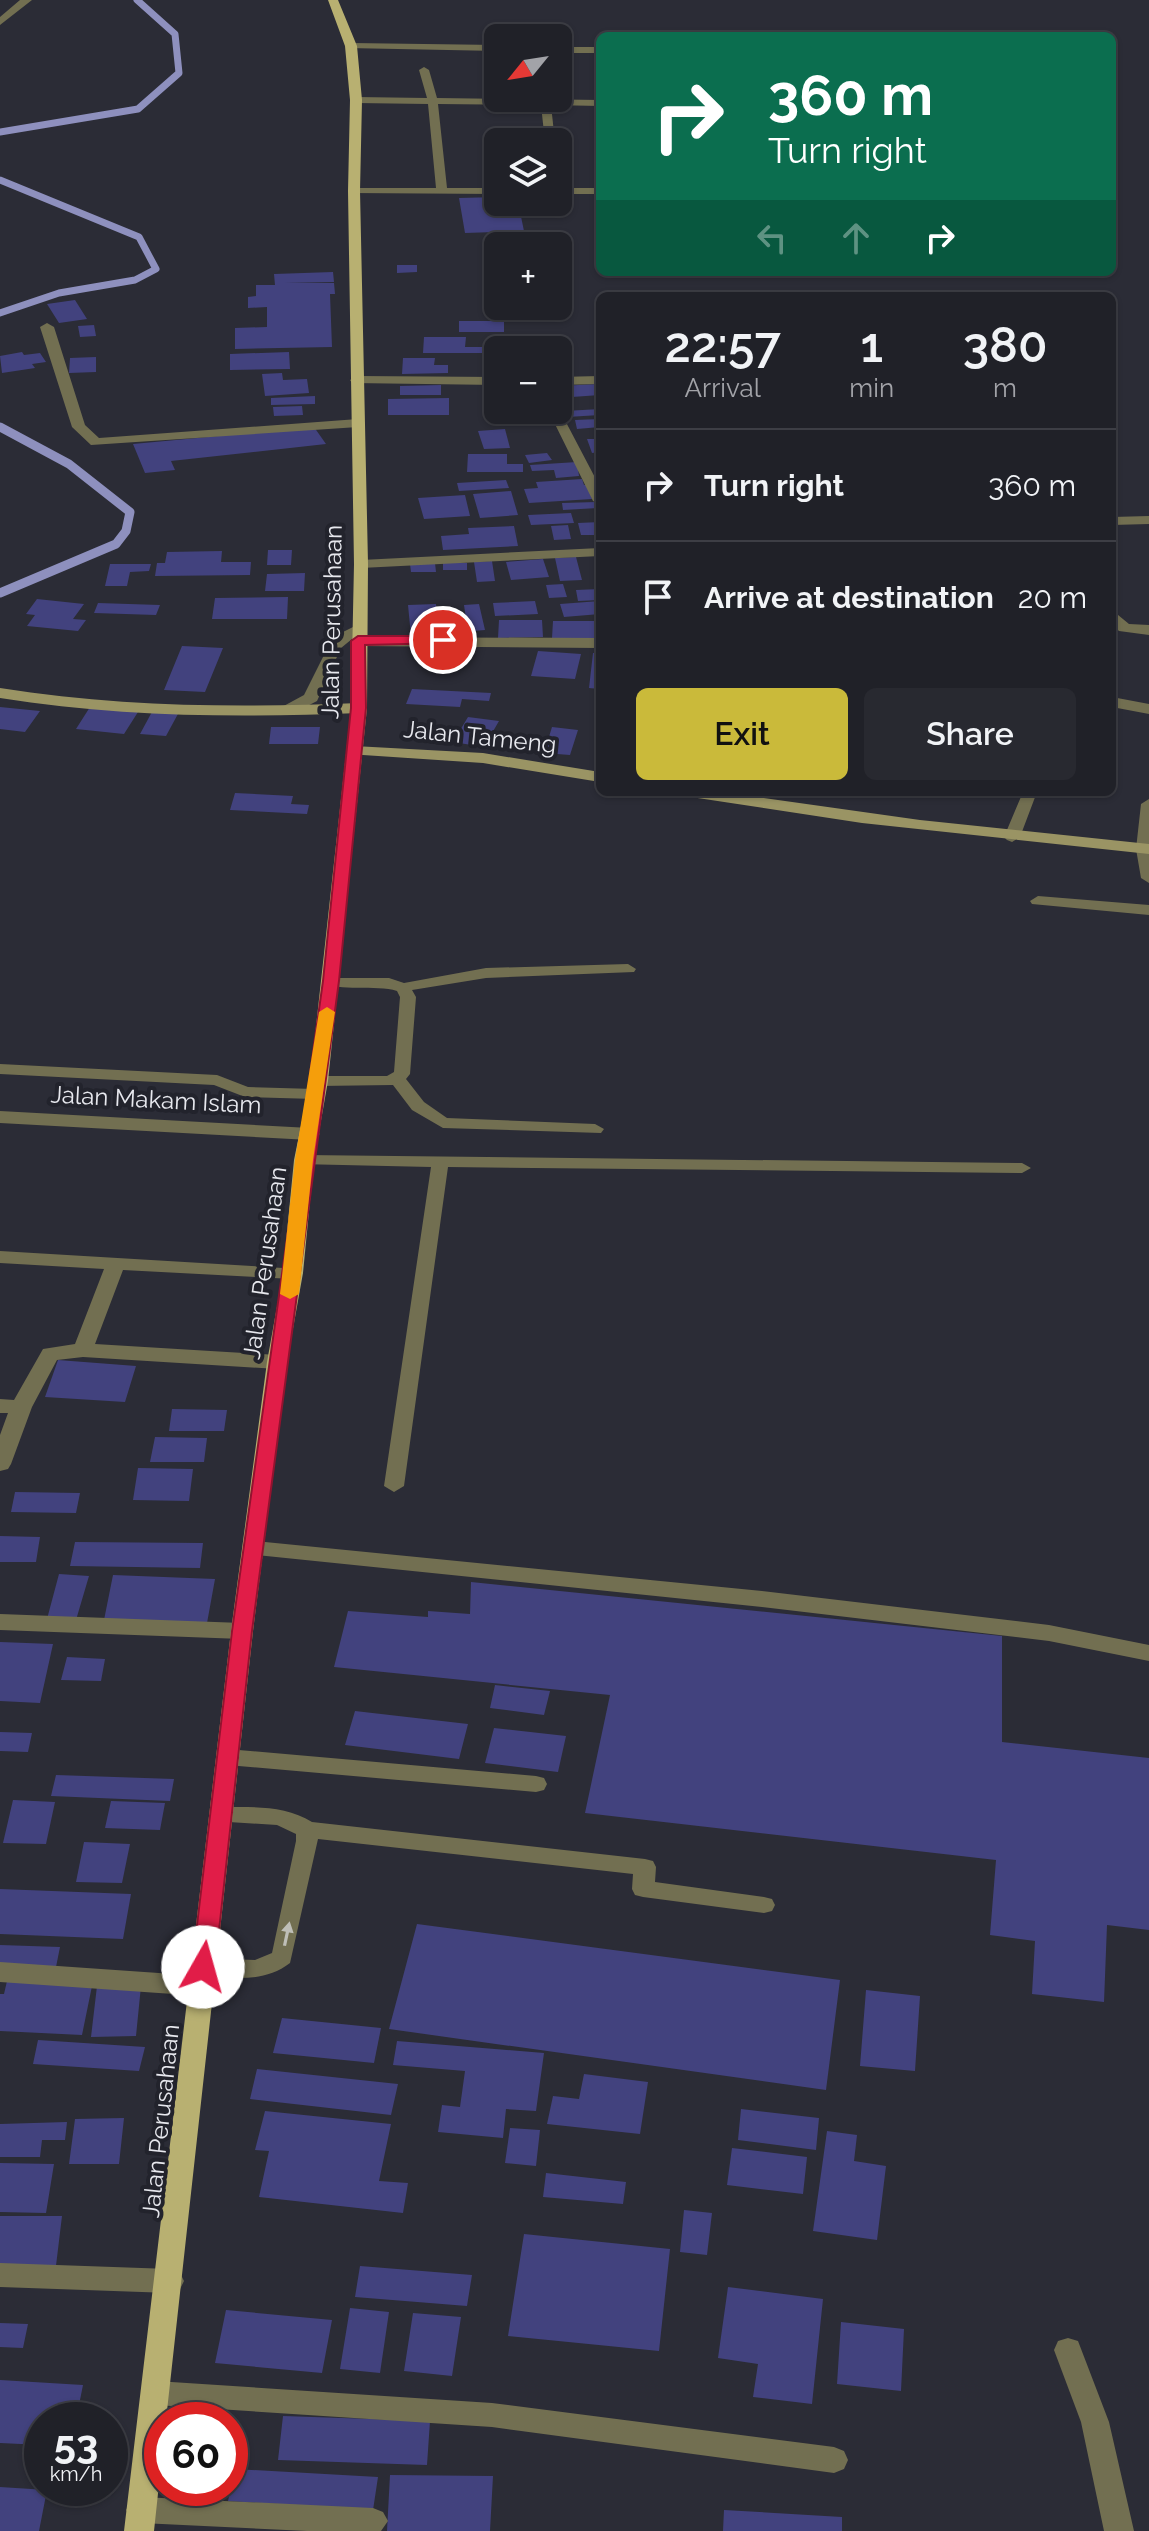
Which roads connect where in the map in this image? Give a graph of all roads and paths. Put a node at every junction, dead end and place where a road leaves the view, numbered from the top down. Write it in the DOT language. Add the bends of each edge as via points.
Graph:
graph roads {
  1 [pos="27,0"];
  2 [pos="333,0"];
  3 [pos="0,22"];
  4 [pos="351,46"];
  5 [pos="484,48"];
  6 [pos="572,50"];
  7 [pos="596,50"];
  8 [pos="424,70"];
  9 [pos="356,100"];
  10 [pos="433,102"];
  11 [pos="484,103"];
  12 [pos="596,103"];
  13 [pos="572,104"];
  14 [pos="354,191"];
  15 [pos="442,191"];
  16 [pos="484,191"];
  17 [pos="572,191"];
  18 [pos="596,191"];
  19 [pos="47,327"];
  20 [pos="357,380"];
  21 [pos="596,380"];
  22 [pos="484,381"];
  23 [pos="572,381"];
  24 [pos="358,423"];
  25 [pos="562,424"];
  26 [pos="596,493"];
  27 [pos="1149,520"];
  28 [pos="1116,521"];
  29 [pos="596,552"];
  30 [pos="361,564"];
  31 [pos="1116,619"];
  32 [pos="1149,630"];
  33 [pos="359,635"];
  34 [pos="596,643"];
  35 [pos="0,693"];
  36 [pos="1116,703"];
  37 [pos="359,708"];
  38 [pos="1149,709"];
  39 [pos="286,711"];
  40 [pos="354,751"];
  41 [pos="596,776"];
  42 [pos="717,796"];
  43 [pos="1028,796"];
  44 [pos="1149,804"];
  45 [pos="1012,837"];
  46 [pos="1146,849"];
  47 [pos="1149,878"];
  48 [pos="1038,901"];
  49 [pos="1149,910"];
  50 [pos="628,969"];
  51 [pos="331,981"];
  52 [pos="403,988"];
  53 [pos="0,1069"];
  54 [pos="397,1079"];
  55 [pos="317,1088"];
  56 [pos="1,1123"];
  57 [pos="595,1129"];
  58 [pos="310,1134"];
  59 [pos="304,1160"];
  60 [pos="440,1163"];
  61 [pos="1022,1168"];
  62 [pos="0,1257"];
  63 [pos="116,1263"];
  64 [pos="293,1273"];
  65 [pos="83,1350"];
  66 [pos="277,1362"];
  67 [pos="10,1406"];
  68 [pos="0,1464"];
  69 [pos="394,1486"];
  70 [pos="255,1549"];
  71 [pos="0,1622"];
  72 [pos="242,1631"];
  73 [pos="1149,1653"];
  74 [pos="227,1757"];
  75 [pos="536,1784"];
  76 [pos="221,1815"];
  77 [pos="307,1830"];
  78 [pos="764,1905"];
  79 [pos="0,1972"];
  80 [pos="202,1976"];
  81 [pos="0,2275"];
  82 [pos="170,2281"];
  83 [pos="1068,2350"];
  84 [pos="156,2393"];
  85 [pos="834,2460"];
  86 [pos="140,2521"];
  87 [pos="373,2521"];
  88 [pos="1119,2531"];
  1 -- 3 [label="street"];
  2 -- 4 [label="main road, Jalan Perusahaan"];
  4 -- 5 [label="street"];
  4 -- 9 [label="main road, Jalan Perusahaan"];
  6 -- 7 [label="street"];
  8 -- 10 [label="lane"];
  9 -- 10 [label="lane"];
  9 -- 14 [label="main road, Jalan Perusahaan"];
  10 -- 11 [label="lane"];
  10 -- 15 [label="lane"];
  12 -- 13 [label="lane"];
  14 -- 15 [label="lane"];
  14 -- 20 [label="main road, Jalan Perusahaan"];
  15 -- 16 [label="lane"];
  17 -- 18 [label="lane"];
  19 -- 24 [label="street" via="79,427 89,439"];
  20 -- 22 [label="street"];
  20 -- 24 [label="main road, Jalan Perusahaan"];
  21 -- 23 [label="street"];
  24 -- 30 [label="main road, Jalan Perusahaan"];
  25 -- 26 [label="street"];
  27 -- 28 [label="street"];
  29 -- 30 [label="street"];
  30 -- 33 [label="main road, Jalan Perusahaan"];
  31 -- 32 [label="street" via="1124,628"];
  33 -- 34 [label="street"];
  33 -- 37 [label="main road, Jalan Perusahaan"];
  33 -- 39 [label="street" via="338,640 311,698"];
  35 -- 39 [label="street" via="107,706"];
  36 -- 38 [label="street"];
  37 -- 39 [label="street"];
  37 -- 40 [label="main road, Jalan Perusahaan"];
  40 -- 41 [label="street, Jalan Tameng" via="483,758"];
  40 -- 51 [label="main road, Jalan Perusahaan"];
  42 -- 45 [label="street"];
  43 -- 45 [label="lane"];
  44 -- 46 [label="street"];
  45 -- 46 [label="street"];
  46 -- 47 [label="lane"];
  48 -- 49 [label="lane"];
  50 -- 52 [label="lane" via="481,972"];
  51 -- 52 [label="lane"];
  51 -- 55 [label="main road, Jalan Perusahaan"];
  52 -- 54 [label="lane" via="408,997 402,1074"];
  53 -- 55 [label="lane" via="217,1080 239,1091"];
  54 -- 55 [label="lane"];
  54 -- 57 [label="lane" via="418,1106 443,1123"];
  55 -- 58 [label="main road, Jalan Perusahaan"];
  56 -- 58 [label="street, Jalan Makam Islam"];
  58 -- 59 [label="main road, Jalan Perusahaan"];
  59 -- 60 [label="lane"];
  59 -- 64 [label="main road, Jalan Perusahaan"];
  60 -- 61 [label="lane"];
  60 -- 69 [label="lane"];
  62 -- 63 [label="street"];
  63 -- 64 [label="street"];
  63 -- 65 [label="street"];
  64 -- 66 [label="main road, Jalan Perusahaan"];
  65 -- 66 [label="street"];
  65 -- 67 [label="street" via="48,1356"];
  66 -- 70 [label="main road, Jalan Perusahaan"];
  67 -- 68 [label="street"];
  70 -- 72 [label="main road, Jalan Perusahaan"];
  70 -- 73 [label="street" via="762,1599 1049,1633"];
  71 -- 72 [label="street"];
  72 -- 74 [label="main road, Jalan Perusahaan"];
  74 -- 75 [label="lane"];
  74 -- 76 [label="main road, Jalan Perusahaan"];
  76 -- 77 [label="lane" via="271,1816 295,1821"];
  76 -- 80 [label="main road, Jalan Perusahaan"];
  77 -- 78 [label="lane" via="645,1867 643,1889"];
  80 -- 77 [label="lane, one-way" via="257,1970 282,1957"];
  79 -- 80 [label="street"];
  80 -- 82 [label="main road, Jalan Perusahaan"];
  81 -- 82 [label="street"];
  82 -- 84 [label="main road, Jalan Perusahaan"];
  83 -- 88 [label="street" via="1095,2422"];
  84 -- 85 [label="street" via="492,2415"];
  84 -- 86 [label="main road, Jalan Perusahaan"];
  86 -- 87 [label="street"];
}
